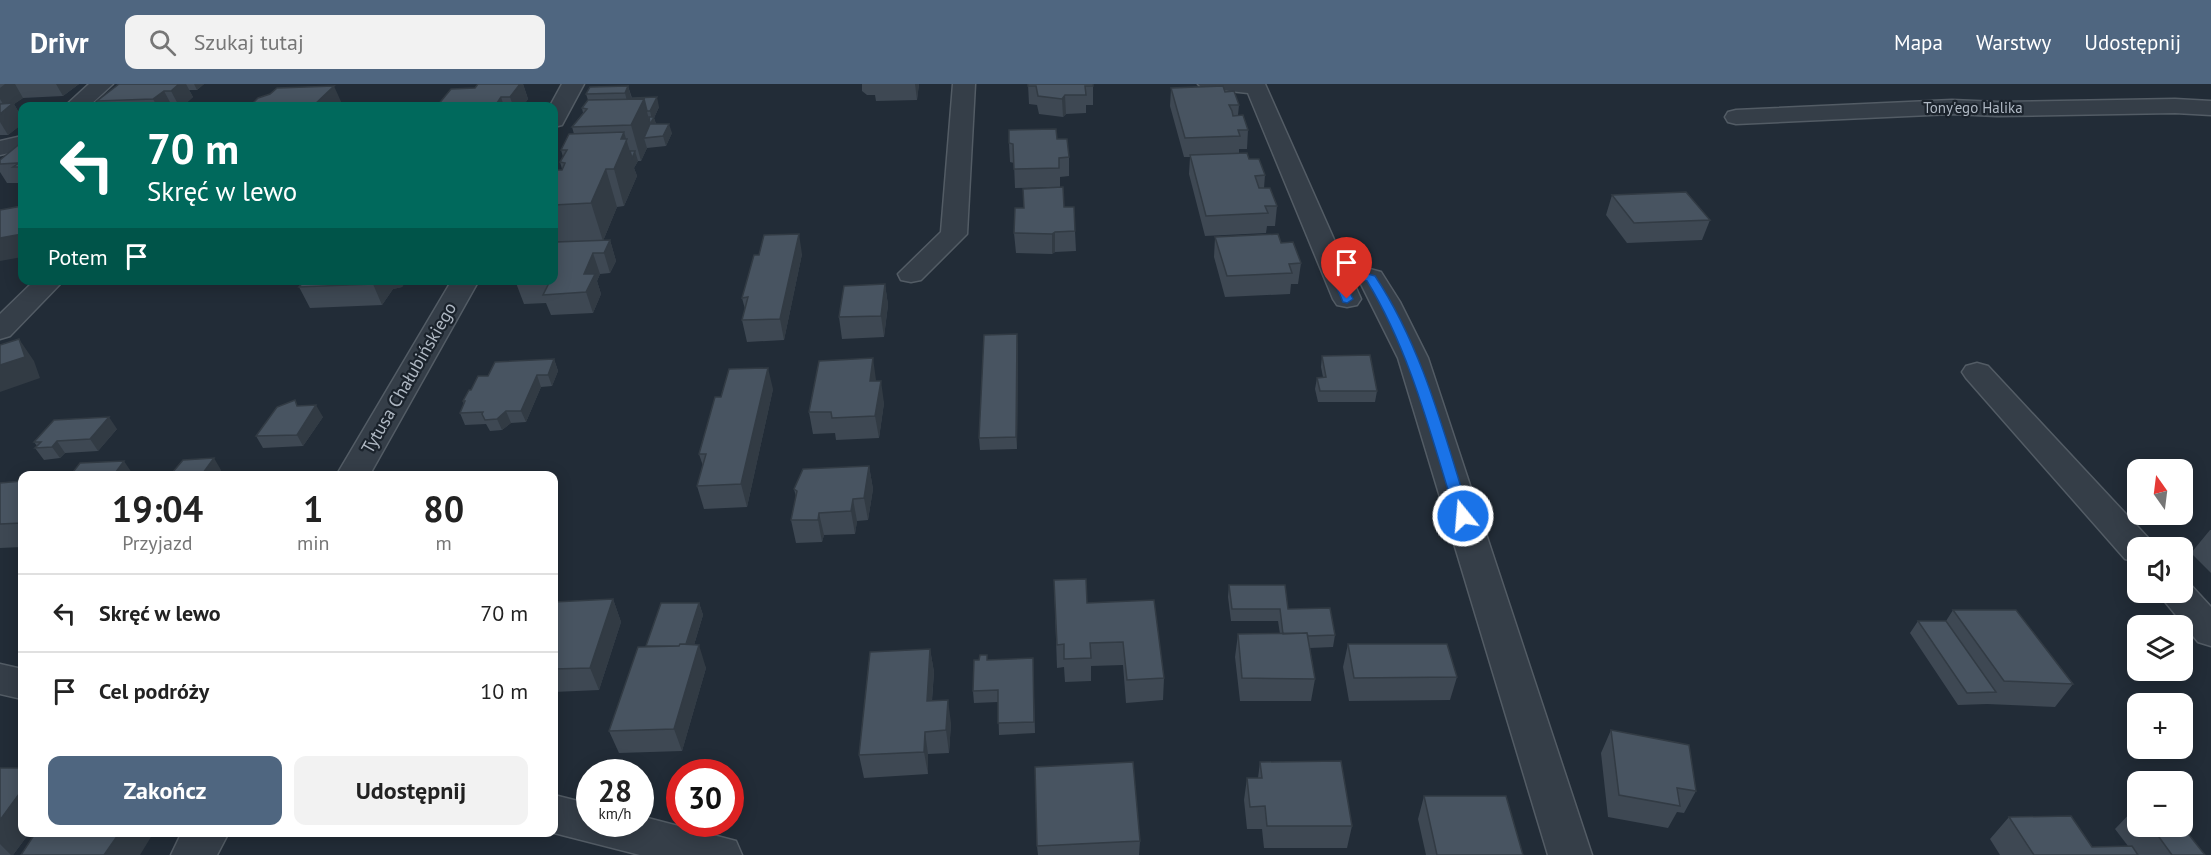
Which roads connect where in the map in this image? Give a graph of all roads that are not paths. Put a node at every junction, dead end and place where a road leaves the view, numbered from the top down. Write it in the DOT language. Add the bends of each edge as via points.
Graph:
graph roads {
  1 [pos="102,84"];
  2 [pos="573,84"];
  3 [pos="964,84"];
  4 [pos="1209,84"];
  5 [pos="1922,88"];
  6 [pos="2139,88"];
  7 [pos="81,102"];
  8 [pos="2175,106"];
  9 [pos="1952,107"];
  10 [pos="2211,108"];
  11 [pos="558,112"];
  12 [pos="1736,117"];
  13 [pos="18,144"];
  14 [pos="0,148"];
  15 [pos="1333,267"];
  16 [pos="911,274"];
  17 [pos="46,285"];
  18 [pos="463,285"];
  19 [pos="1347,299"];
  20 [pos="0,330"];
  21 [pos="1977,372"];
  22 [pos="355,471"];
  23 [pos="2127,538"];
  24 [pos="2185,603"];
  25 [pos="2211,632"];
  26 [pos="0,679"];
  27 [pos="18,683"];
  28 [pos="558,815"];
  29 [pos="576,820"];
  30 [pos="204,837"];
  31 [pos="647,837"];
  32 [pos="193,855"];
  33 [pos="720,855"];
  34 [pos="1570,855"];
  1 -- 7 [label="street"];
  2 -- 11 [label="street"];
  3 -- 16 [label="street" via="954,234"];
  4 -- 15 [label="street" via="1256,87"];
  5 -- 9 [label="street"];
  6 -- 8 [label="street"];
  8 -- 9 [label="street, Tony'ego Halika"];
  8 -- 10 [label="street, Tony'ego Halika"];
  9 -- 12 [label="street, Tony'ego Halika"];
  13 -- 14 [label="street"];
  15 -- 19 [label="street"];
  15 -- 34 [label="street" via="1371,278 1413,358"];
  17 -- 20 [label="street"];
  18 -- 22 [label="street, Tytusa Chałubińskiego"];
  21 -- 23 [label="street"];
  24 -- 25 [label="street"];
  26 -- 27 [label="street"];
  28 -- 29 [label="street"];
  30 -- 32 [label="street"];
  31 -- 33 [label="street"];
}
